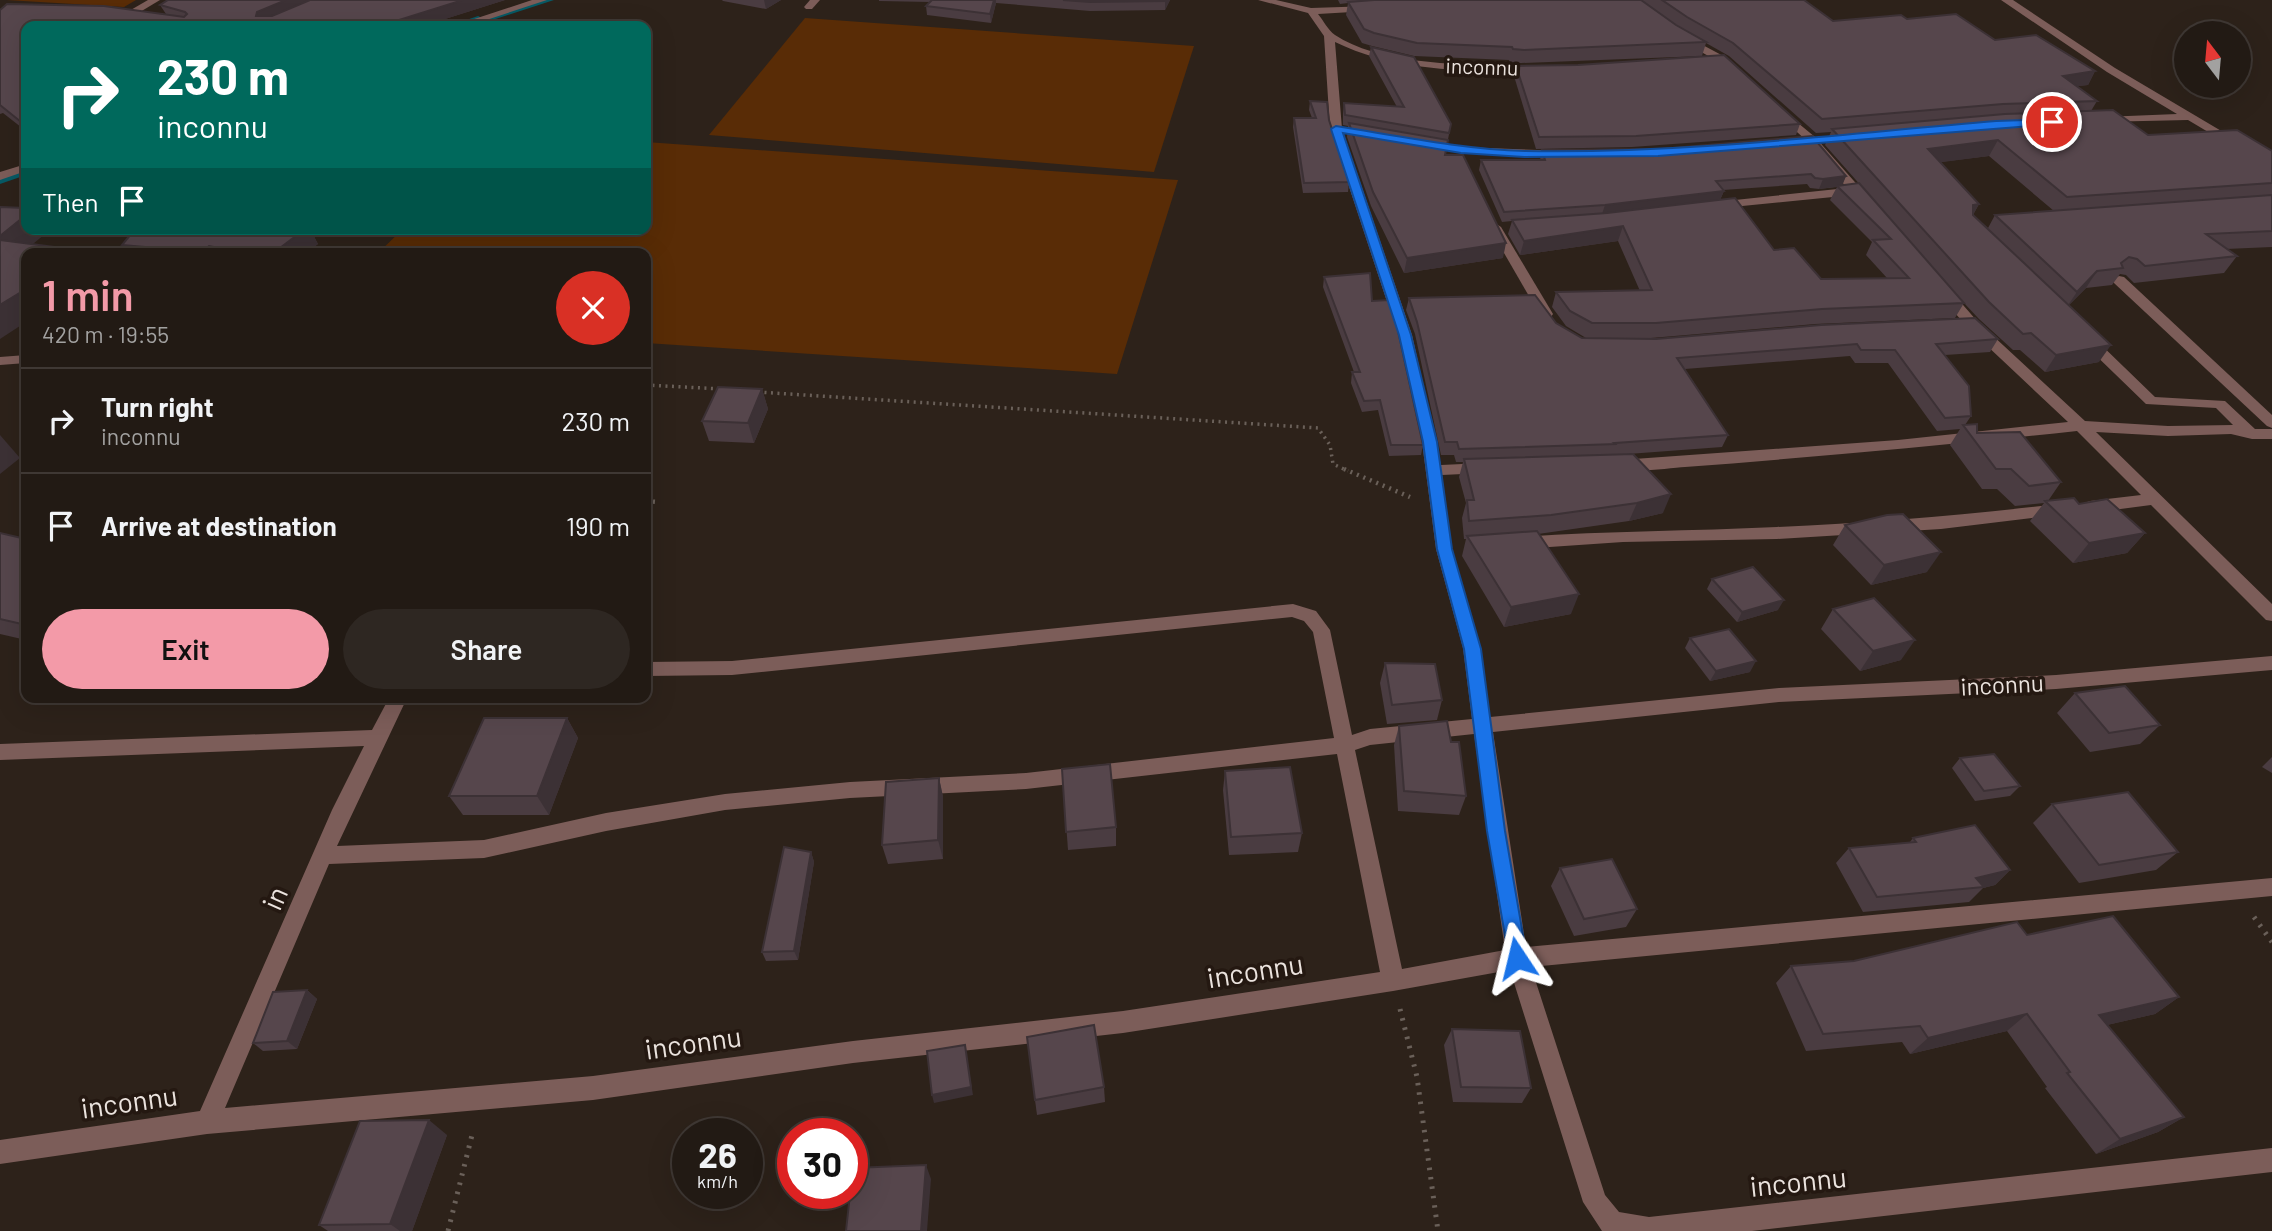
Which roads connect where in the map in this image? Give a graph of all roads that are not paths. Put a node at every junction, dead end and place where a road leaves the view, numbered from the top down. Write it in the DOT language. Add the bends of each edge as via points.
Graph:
graph roads {
  1 [pos="155,0"];
  2 [pos="542,0"];
  3 [pos="1263,0"];
  4 [pos="2006,0"];
  5 [pos="1377,7"];
  6 [pos="1311,11"];
  7 [pos="119,13"];
  8 [pos="132,13"];
  9 [pos="146,16"];
  10 [pos="474,21"];
  11 [pos="1667,28"];
  12 [pos="1329,36"];
  13 [pos="1723,60"];
  14 [pos="1697,61"];
  15 [pos="1553,67"];
  16 [pos="1743,78"];
  17 [pos="1772,104"];
  18 [pos="2191,117"];
  19 [pos="2094,121"];
  20 [pos="1411,141"];
  21 [pos="1578,154"];
  22 [pos="2272,166"];
  23 [pos="21,169"];
  24 [pos="0,176"];
  25 [pos="1856,191"];
  26 [pos="1700,208"];
  27 [pos="1874,212"];
  28 [pos="1499,225"];
  29 [pos="2119,280"];
  30 [pos="1936,283"];
  31 [pos="1559,331"];
  32 [pos="2081,333"];
  33 [pos="21,359"];
  34 [pos="0,361"];
  35 [pos="2272,423"];
  36 [pos="2081,426"];
  37 [pos="2252,434"];
  38 [pos="2272,434"];
  39 [pos="1605,465"];
  40 [pos="1499,468"];
  41 [pos="1433,470"];
  42 [pos="2153,499"];
  43 [pos="1499,545"];
  44 [pos="2272,615"];
  45 [pos="2272,663"];
  46 [pos="651,669"];
  47 [pos="396,703"];
  48 [pos="1481,724"];
  49 [pos="378,738"];
  50 [pos="1345,745"];
  51 [pos="0,752"];
  52 [pos="323,855"];
  53 [pos="2272,887"];
  54 [pos="1517,958"];
  55 [pos="1393,981"];
  56 [pos="207,1122"];
  57 [pos="0,1152"];
  58 [pos="2272,1160"];
  1 -- 8 [label="street"];
  2 -- 10 [label="street"];
  3 -- 6 [label="street"];
  4 -- 18 [label="street"];
  5 -- 6 [label="street"];
  6 -- 12 [label="street"];
  7 -- 8 [label="street"];
  8 -- 9 [label="street"];
  11 -- 13 [label="street"];
  12 -- 15 [label="street, inconnu" via="1346,46 1410,62 1487,69"];
  12 -- 41 [label="street, inconnu" via="1343,130 1405,335"];
  13 -- 14 [label="street"];
  13 -- 16 [label="street"];
  17 -- 25 [label="street" via="1811,139"];
  18 -- 19 [label="street"];
  18 -- 22 [label="street"];
  20 -- 21 [label="street" via="1464,155"];
  23 -- 24 [label="street"];
  25 -- 26 [label="street"];
  25 -- 27 [label="street"];
  28 -- 31 [label="street" via="1534,298"];
  29 -- 35 [label="street"];
  30 -- 36 [label="street" via="1966,324"];
  32 -- 37 [label="street" via="2151,401 2220,404"];
  33 -- 34 [label="street"];
  36 -- 37 [label="street" via="2231,429"];
  36 -- 39 [label="street" via="1712,460"];
  36 -- 42 [label="street"];
  37 -- 38 [label="street"];
  40 -- 41 [label="street"];
  41 -- 48 [label="street, inconnu" via="1472,649"];
  42 -- 43 [label="street" via="1941,523"];
  42 -- 44 [label="street"];
  45 -- 48 [label="street, inconnu" via="2056,682 1779,695"];
  46 -- 50 [label="street" via="732,668 1293,610 1310,616 1321,630"];
  47 -- 49 [label="street, in"];
  48 -- 50 [label="street, inconnu" via="1370,737"];
  48 -- 54 [label="street, inconnu"];
  49 -- 51 [label="street"];
  49 -- 52 [label="street, in"];
  50 -- 52 [label="street, inconnu" via="1026,781 725,802 484,849"];
  50 -- 55 [label="street"];
  52 -- 56 [label="street, in"];
  53 -- 54 [label="street, inconnu"];
  54 -- 55 [label="street, inconnu"];
  54 -- 58 [label="street, inconnu" via="1595,1202 1612,1223 1649,1230"];
  55 -- 56 [label="street, inconnu" via="1123,1023 853,1052 593,1088"];
  56 -- 57 [label="street, inconnu"];
}
